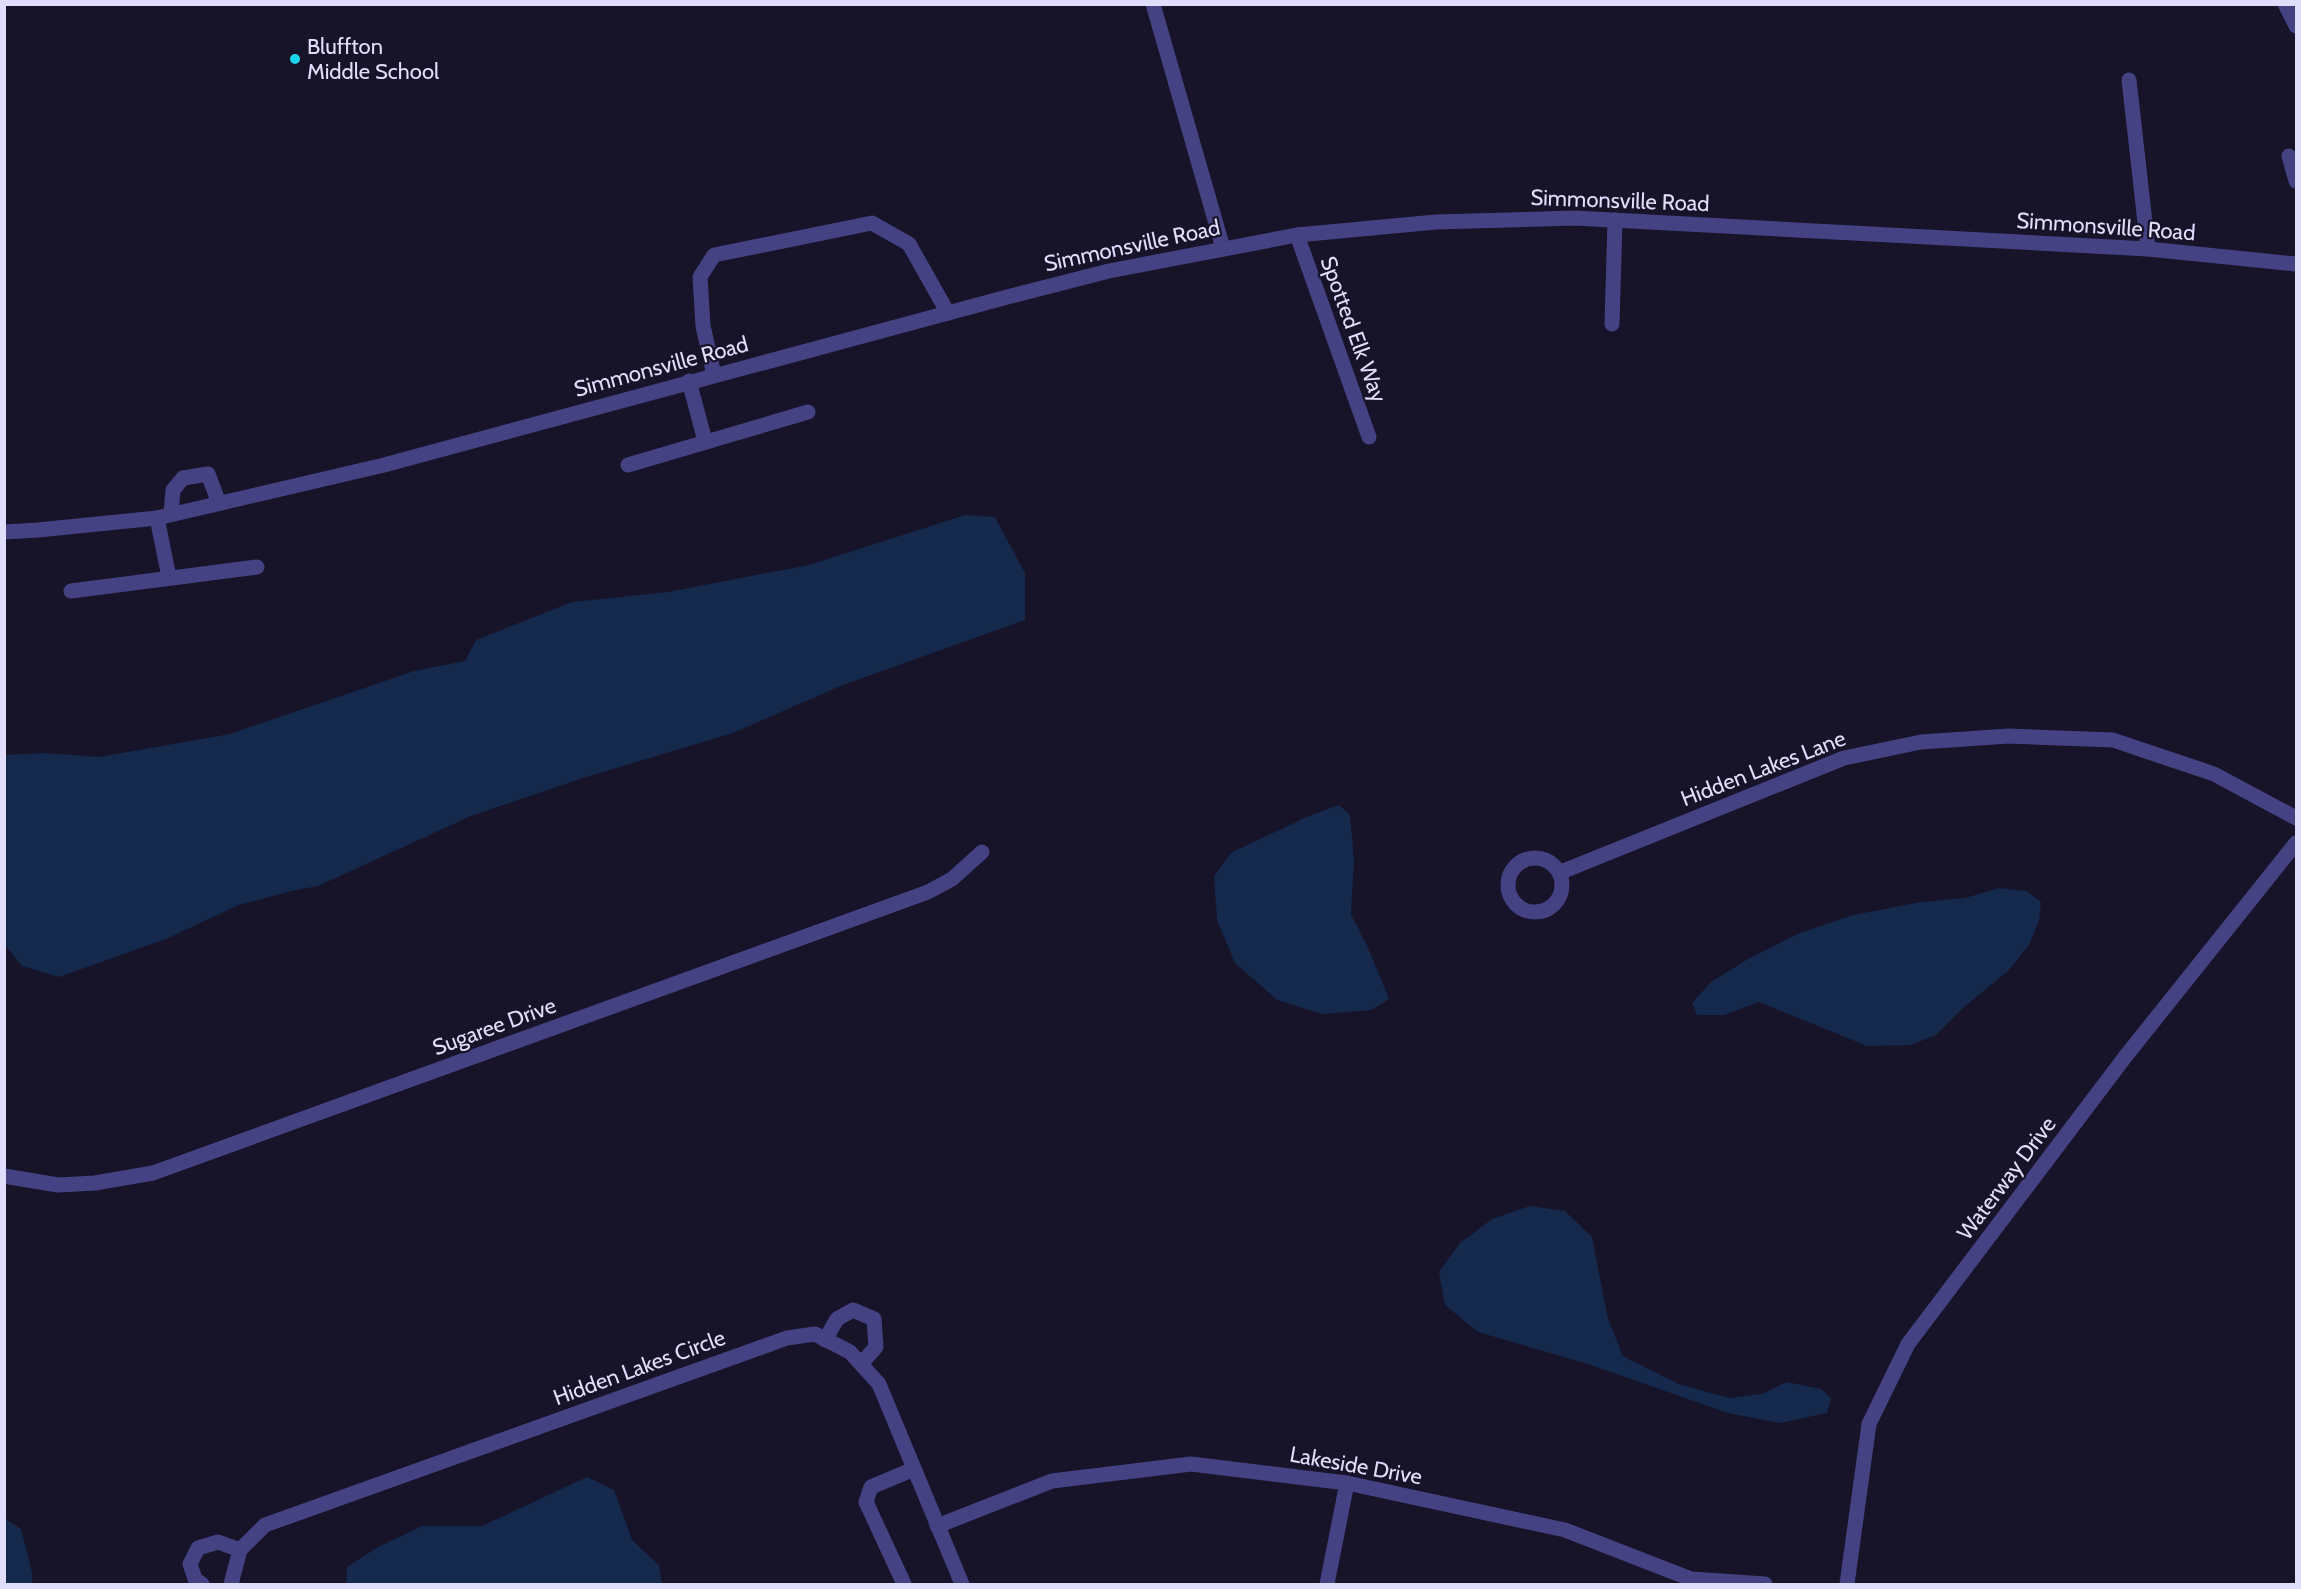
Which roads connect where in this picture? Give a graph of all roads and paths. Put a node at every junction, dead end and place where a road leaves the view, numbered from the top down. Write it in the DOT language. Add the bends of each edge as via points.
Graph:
graph roads {
  1 [pos="1153,4"];
  2 [pos="2285,4"];
  3 [pos="2296,26"];
  4 [pos="2129,80"];
  5 [pos="2289,156"];
  6 [pos="2296,181"];
  7 [pos="1615,220"];
  8 [pos="1297,235"];
  9 [pos="1223,248"];
  10 [pos="2148,249"];
  11 [pos="2296,264"];
  12 [pos="948,312"];
  13 [pos="1612,324"];
  14 [pos="714,375"];
  15 [pos="689,381"];
  16 [pos="808,412"];
  17 [pos="1369,437"];
  18 [pos="705,441"];
  19 [pos="628,465"];
  20 [pos="219,503"];
  21 [pos="164,516"];
  22 [pos="4,532"];
  23 [pos="258,567"];
  24 [pos="169,577"];
  25 [pos="71,591"];
  26 [pos="2296,818"];
  27 [pos="2296,843"];
  28 [pos="982,852"];
  29 [pos="1560,872"];
  30 [pos="4,1176"];
  31 [pos="825,1340"];
  32 [pos="861,1364"];
  33 [pos="914,1469"];
  34 [pos="1347,1483"];
  35 [pos="937,1526"];
  36 [pos="240,1550"];
  37 [pos="202,1584"];
  38 [pos="231,1584"];
  39 [pos="904,1584"];
  40 [pos="959,1584"];
  41 [pos="1327,1584"];
  42 [pos="1765,1584"];
  43 [pos="1847,1584"];
  1 -- 9 [label="street"];
  2 -- 3 [label="street"];
  4 -- 10 [label="street"];
  5 -- 6 [label="street"];
  7 -- 8 [label="street, Simmonsville Road" via="1436,222"];
  7 -- 10 [label="street, Simmonsville Road"];
  7 -- 13 [label="street"];
  8 -- 9 [label="street, Simmonsville Road"];
  8 -- 17 [label="street, Spotted Elk Way"];
  9 -- 12 [label="street, Simmonsville Road"];
  10 -- 11 [label="street, Simmonsville Road"];
  12 -- 14 [label="street, Simmonsville Road"];
  12 -- 14 [label="street" via="909,244 872,223 714,255 700,277 703,326"];
  14 -- 15 [label="street, Simmonsville Road"];
  15 -- 18 [label="street"];
  15 -- 20 [label="street, Simmonsville Road" via="384,465"];
  16 -- 18 [label="street"];
  18 -- 19 [label="street"];
  20 -- 21 [label="street, Simmonsville Road"];
  20 -- 21 [label="street" via="208,474 183,478 172,490"];
  21 -- 22 [label="street, Simmonsville Road"];
  21 -- 24 [label="street"];
  23 -- 24 [label="street"];
  24 -- 25 [label="street"];
  26 -- 29 [label="street, Hidden Lakes Lane" via="2214,774 2113,740 2009,736 1921,742 1844,758"];
  27 -- 43 [label="street, Waterway Drive" via="2125,1057 1908,1344 1869,1424"];
  28 -- 30 [label="street, Sugaree Drive" via="952,879 928,892 153,1173 95,1184 58,1185"];
  31 -- 32 [label="street, Hidden Lakes Circle" via="850,1352"];
  31 -- 32 [label="street" via="837,1319 853,1310 874,1319 876,1347"];
  31 -- 36 [label="street, Hidden Lakes Circle" via="815,1334 787,1338 276,1521 265,1525"];
  32 -- 33 [label="street, Hidden Lakes Circle" via="879,1384"];
  33 -- 35 [label="street, Hidden Lakes Circle"];
  33 -- 39 [label="street" via="871,1487 866,1502"];
  34 -- 35 [label="street, Lakeside Drive" via="1191,1464 1052,1481"];
  34 -- 41 [label="street"];
  34 -- 42 [label="street, Lakeside Drive" via="1565,1530 1691,1579"];
  35 -- 40 [label="street, Hidden Lakes Circle"];
  36 -- 37 [label="street" via="218,1542 198,1548 190,1564 195,1579"];
  36 -- 38 [label="street"];
}
